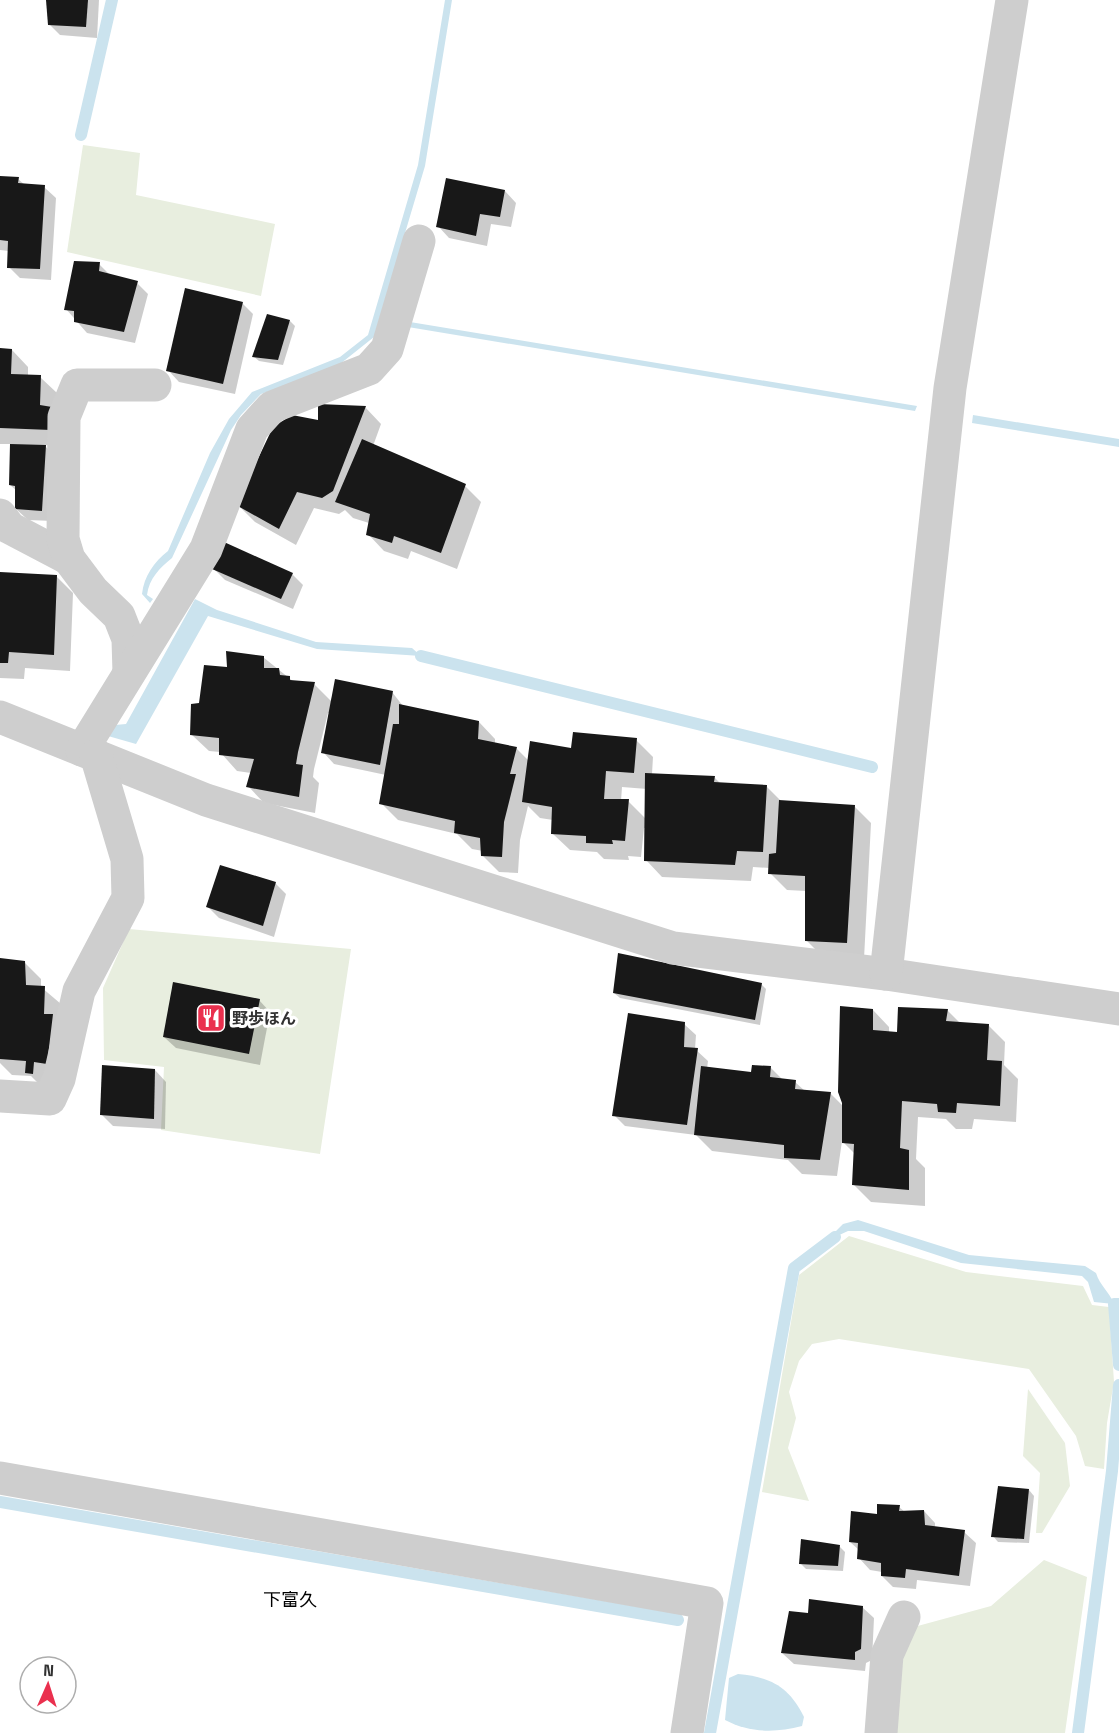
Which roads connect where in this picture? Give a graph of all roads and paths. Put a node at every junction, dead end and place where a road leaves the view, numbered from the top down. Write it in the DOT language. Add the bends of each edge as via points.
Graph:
graph roads {
  1 [pos="1012,0"];
  2 [pos="419,241"];
  3 [pos="155,385"];
  4 [pos="0,515"];
  5 [pos="69,559"];
  6 [pos="129,673"];
  7 [pos="0,717"];
  8 [pos="89,752"];
  9 [pos="886,974"];
  10 [pos="1119,1009"];
  11 [pos="0,1096"];
  12 [pos="0,1478"];
  13 [pos="904,1617"];
  14 [pos="687,1733"];
  15 [pos="881,1733"];
  1 -- 9 [label="street" via="950,388"];
  2 -- 6 [label="street" via="387,350 369,369 272,407 252,429 206,549"];
  3 -- 5 [label="street" via="77,385 64,417 63,539"];
  4 -- 5 [label="street" via="10,528"];
  5 -- 6 [label="street" via="118,616 128,639"];
  6 -- 8 [label="street"];
  7 -- 8 [label="street"];
  8 -- 9 [label="street" via="206,800 674,948"];
  8 -- 11 [label="street" via="127,859 128,898 79,991 59,1079 50,1099"];
  9 -- 10 [label="street"];
  12 -- 14 [label="street" via="707,1603"];
  13 -- 15 [label="street" via="887,1655"];
}
